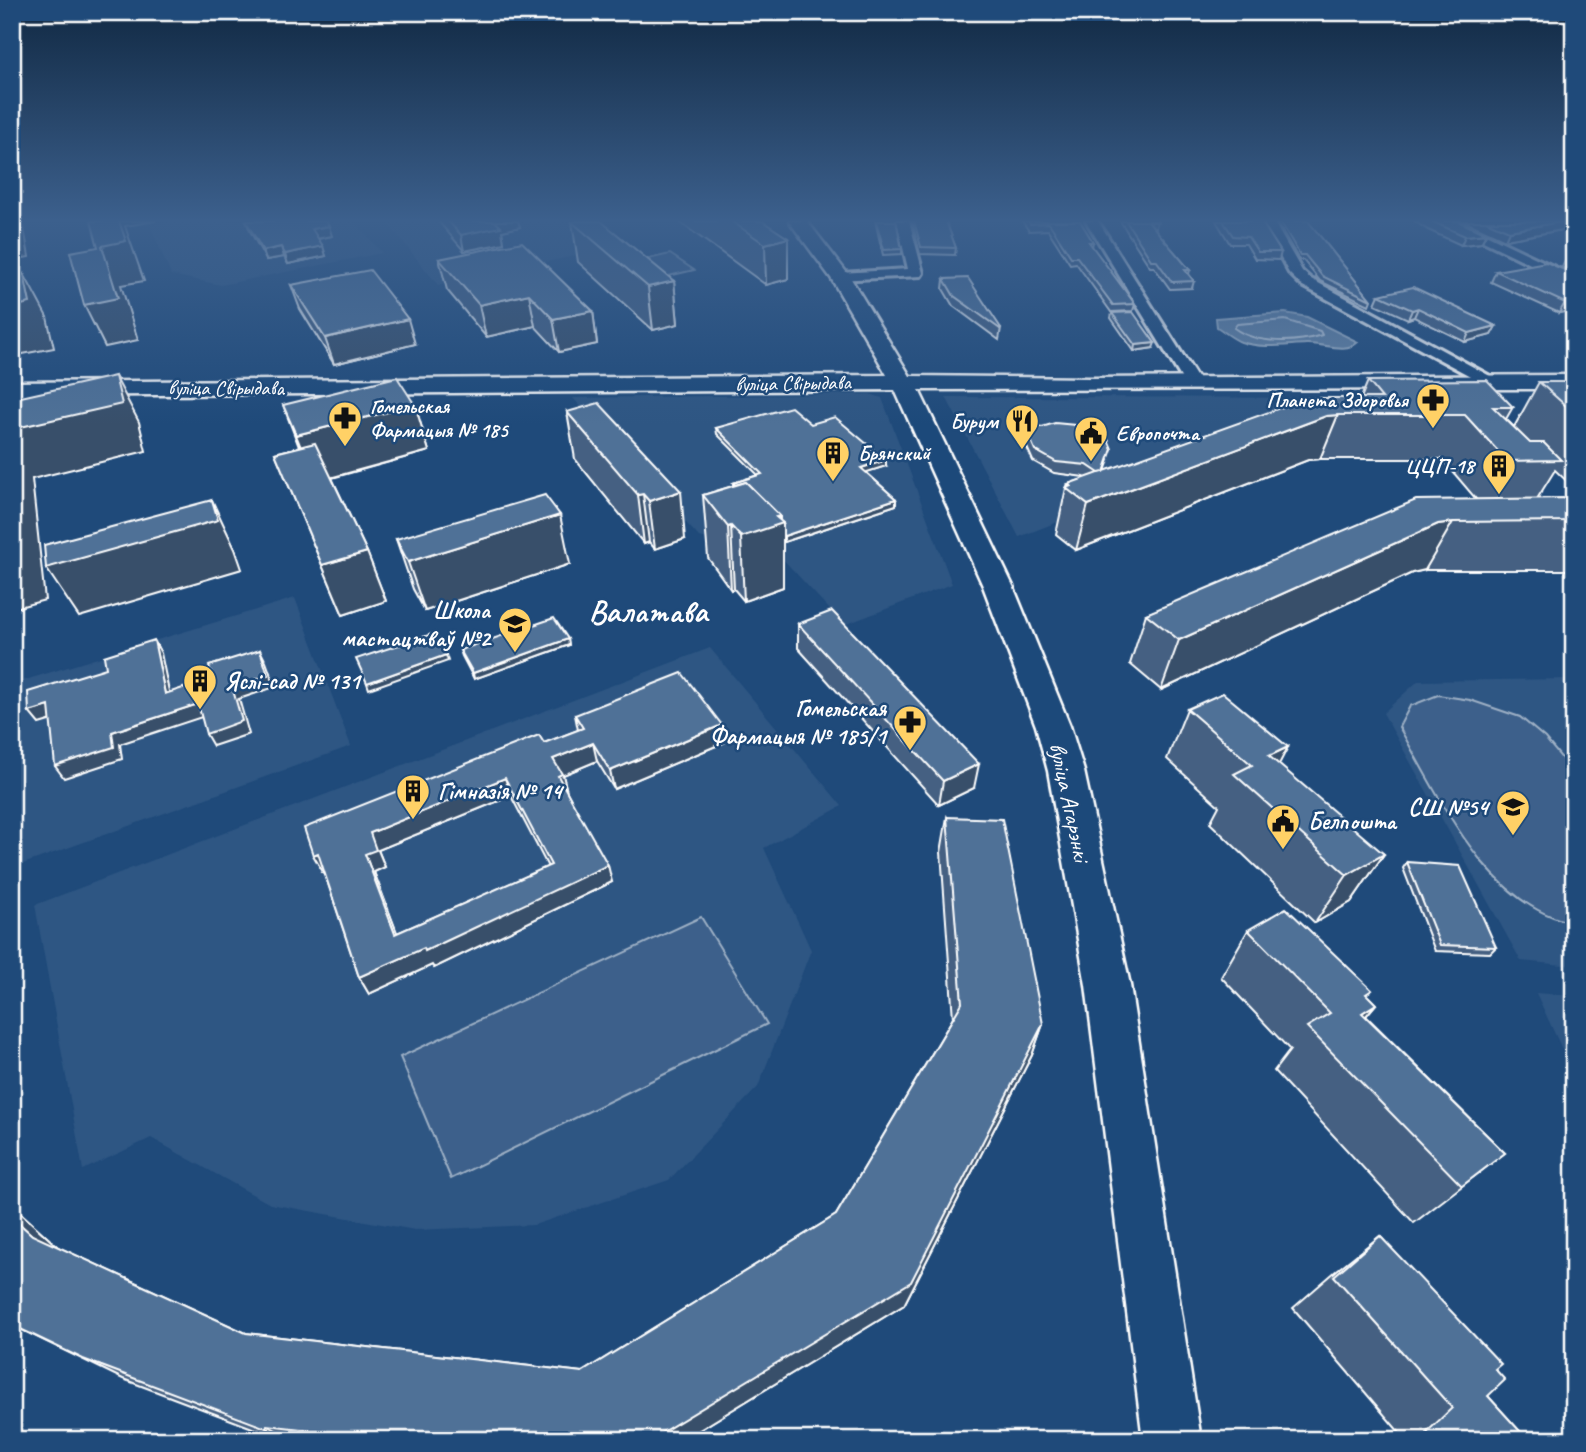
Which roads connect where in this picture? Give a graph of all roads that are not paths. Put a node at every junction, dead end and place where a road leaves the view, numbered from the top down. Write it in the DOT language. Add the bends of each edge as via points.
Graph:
graph roads {
  1 [pos="847,289"];
  2 [pos="1134,289"];
  3 [pos="1319,289"];
  4 [pos="904,382"];
  5 [pos="1493,382"];
  6 [pos="1574,382"];
  7 [pos="1193,384"];
  8 [pos="12,389"];
  9 [pos="1172,1440"];
  1 -- 4 [label="main road, вуліца Агарэнкі"];
  2 -- 7 [label="street"];
  3 -- 5 [label="street"];
  4 -- 7 [label="main road, вуліца Свірыдава"];
  4 -- 8 [label="main road, вуліца Свірыдава"];
  4 -- 9 [label="main road, вуліца Агарэнкі" via="1033,669 1066,771 1108,985"];
  5 -- 6 [label="main road, вуліца Свірыдава"];
  5 -- 7 [label="main road, вуліца Свірыдава"];
}
